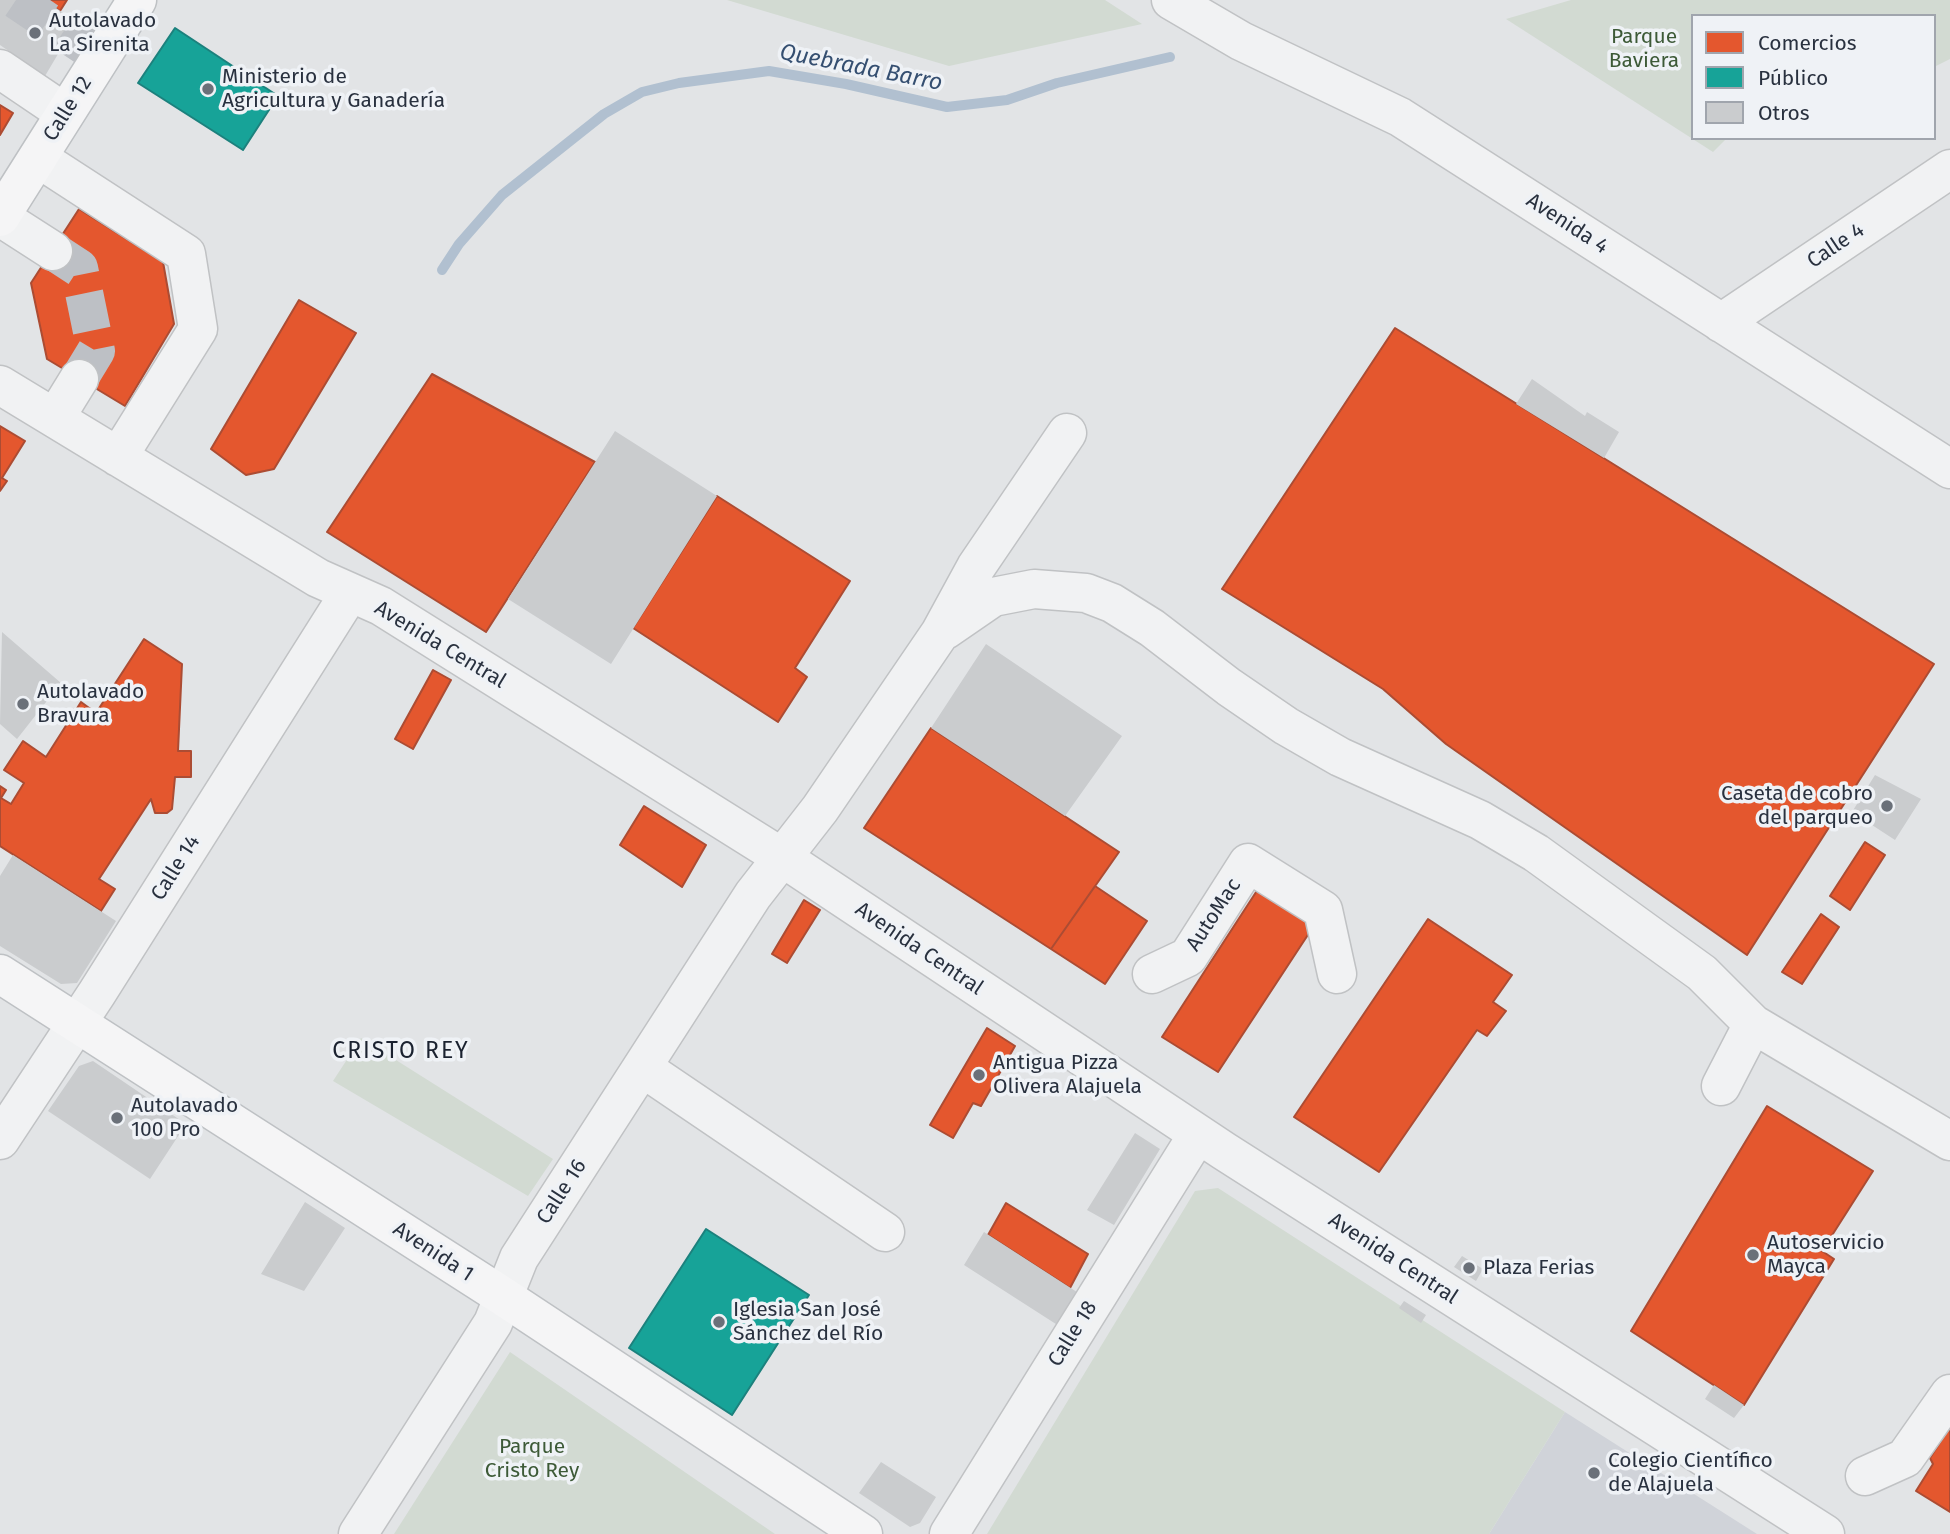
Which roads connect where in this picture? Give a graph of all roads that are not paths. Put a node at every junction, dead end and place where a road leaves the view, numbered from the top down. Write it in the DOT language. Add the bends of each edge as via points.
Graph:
graph roads {
  1 [pos="137,0"];
  2 [pos="1171,0"];
  3 [pos="0,69"];
  4 [pos="65,114"];
  5 [pos="38,158"];
  6 [pos="1950,169"];
  7 [pos="4,201"];
  8 [pos="53,251"];
  9 [pos="1721,323"];
  10 [pos="79,379"];
  11 [pos="0,385"];
  12 [pos="55,418"];
  13 [pos="1067,433"];
  14 [pos="118,457"];
  15 [pos="1950,469"];
  16 [pos="349,594"];
  17 [pos="940,633"];
  18 [pos="783,859"];
  19 [pos="0,974"];
  20 [pos="1152,974"];
  21 [pos="1337,974"];
  22 [pos="77,1024"];
  23 [pos="1753,1024"];
  24 [pos="643,1068"];
  25 [pos="1721,1086"];
  26 [pos="1198,1134"];
  27 [pos="0,1140"];
  28 [pos="1950,1142"];
  29 [pos="885,1232"];
  30 [pos="504,1297"];
  31 [pos="1950,1394"];
  32 [pos="1865,1476"];
  33 [pos="358,1534"];
  34 [pos="863,1534"];
  35 [pos="949,1534"];
  36 [pos="1825,1534"];
  1 -- 4 [label="main road, Calle 12"];
  2 -- 9 [label="street, Avenida 4" via="1241,41 1400,117"];
  3 -- 4 [label="street"];
  4 -- 5 [label="main road, Calle 12"];
  5 -- 7 [label="main road, Calle 12"];
  5 -- 14 [label="street" via="186,254 198,329"];
  6 -- 9 [label="street, Calle 4"];
  7 -- 8 [label="street"];
  9 -- 15 [label="street, Avenida 4"];
  10 -- 12 [label="street"];
  11 -- 12 [label="street, Avenida Central"];
  12 -- 14 [label="street, Avenida Central"];
  13 -- 17 [label="street" via="976,567"];
  14 -- 16 [label="street, Avenida Central"];
  16 -- 18 [label="street, Avenida Central" via="381,606"];
  16 -- 22 [label="street, Calle 14"];
  17 -- 18 [label="street, Calle 16"];
  17 -- 23 [label="street" via="993,597 1034,589 1086,593 1112,603 1286,726 1340,757 1480,820 1536,853 1702,973"];
  18 -- 24 [label="street, Calle 16" via="753,895"];
  18 -- 26 [label="street, Avenida Central"];
  19 -- 22 [label="main road, Avenida 1"];
  20 -- 21 [label="street, AutoMac" via="1188,957 1248,863 1322,910"];
  22 -- 27 [label="street, Calle 14"];
  22 -- 30 [label="main road, Avenida 1"];
  23 -- 25 [label="street"];
  23 -- 28 [label="street"];
  24 -- 29 [label="street"];
  24 -- 30 [label="street, Calle 16" via="519,1258"];
  26 -- 35 [label="street, Calle 18"];
  26 -- 36 [label="street, Avenida Central"];
  30 -- 33 [label="street, Calle 16" via="493,1323"];
  30 -- 34 [label="main road, Avenida 1"];
  31 -- 32 [label="street" via="1905,1458"];
}
